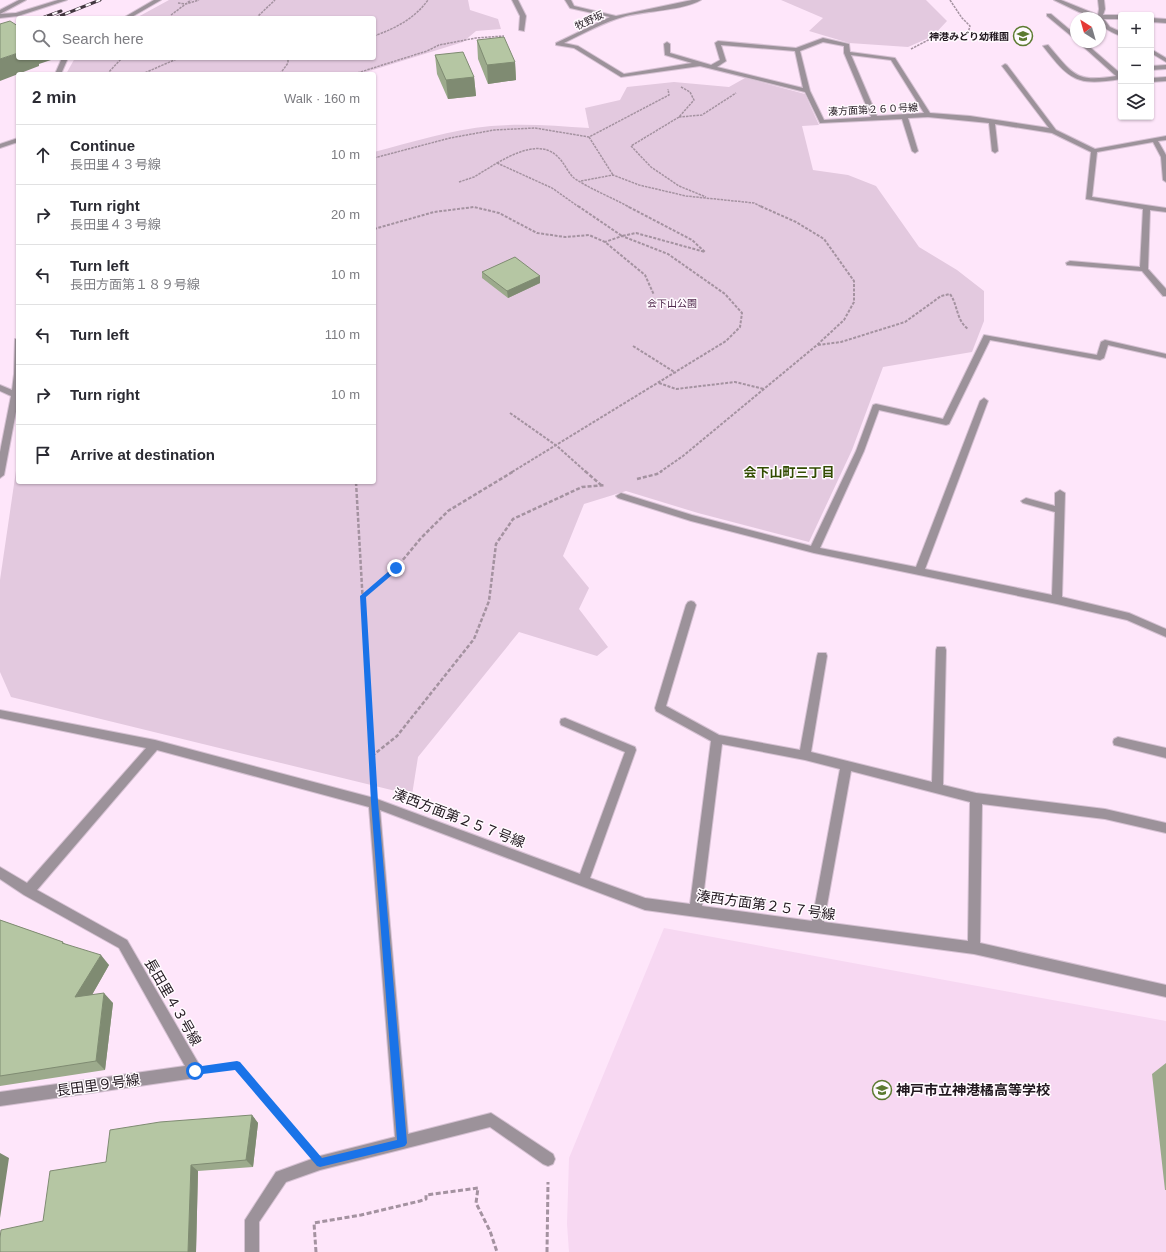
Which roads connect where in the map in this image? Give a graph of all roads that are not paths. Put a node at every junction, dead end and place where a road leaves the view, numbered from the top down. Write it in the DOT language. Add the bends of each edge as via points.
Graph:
graph roads {
  1 [pos="23,0"];
  2 [pos="64,0"];
  3 [pos="158,0"];
  4 [pos="515,0"];
  5 [pos="568,0"];
  6 [pos="698,0"];
  7 [pos="1057,0"];
  8 [pos="1101,0"];
  9 [pos="0,12"];
  10 [pos="1084,12"];
  11 [pos="1101,12"];
  12 [pos="1049,15"];
  13 [pos="0,16"];
  14 [pos="130,16"];
  15 [pos="615,17"];
  16 [pos="1106,17"];
  17 [pos="1118,17"];
  18 [pos="1154,20"];
  19 [pos="1166,21"];
  20 [pos="1106,25"];
  21 [pos="522,30"];
  22 [pos="1070,33"];
  23 [pos="1118,33"];
  24 [pos="667,44"];
  25 [pos="1046,46"];
  26 [pos="1088,48"];
  27 [pos="797,50"];
  28 [pos="847,53"];
  29 [pos="1154,53"];
  30 [pos="64,60"];
  31 [pos="1166,60"];
  32 [pos="700,64"];
  33 [pos="1005,66"];
  34 [pos="712,67"];
  35 [pos="1166,67"];
  36 [pos="1154,68"];
  37 [pos="59,72"];
  38 [pos="1118,72"];
  39 [pos="1118,77"];
  40 [pos="1166,79"];
  41 [pos="1154,80"];
  42 [pos="807,91"];
  43 [pos="928,116"];
  44 [pos="905,117"];
  45 [pos="875,118"];
  46 [pos="992,122"];
  47 [pos="1054,131"];
  48 [pos="1166,138"];
  49 [pos="16,141"];
  50 [pos="1155,141"];
  51 [pos="0,146"];
  52 [pos="915,151"];
  53 [pos="995,151"];
  54 [pos="1094,151"];
  55 [pos="1166,180"];
  56 [pos="1147,207"];
  57 [pos="1166,210"];
  58 [pos="1070,263"];
  59 [pos="1144,269"];
  60 [pos="1166,294"];
  61 [pos="1166,356"];
  62 [pos="0,388"];
  63 [pos="16,388"];
  64 [pos="15,395"];
  65 [pos="984,401"];
  66 [pos="0,475"];
  67 [pos="1060,493"];
  68 [pos="621,496"];
  69 [pos="1026,501"];
  70 [pos="1059,510"];
  71 [pos="814,550"];
  72 [pos="920,570"];
  73 [pos="1057,600"];
  74 [pos="691,605"];
  75 [pos="1166,633"];
  76 [pos="941,650"];
  77 [pos="822,656"];
  78 [pos="0,714"];
  79 [pos="565,722"];
  80 [pos="717,739"];
  81 [pos="1118,742"];
  82 [pos="155,745"];
  83 [pos="1166,753"];
  84 [pos="805,755"];
  85 [pos="846,766"];
  86 [pos="937,788"];
  87 [pos="976,798"];
  88 [pos="374,802"];
  89 [pos="1166,828"];
  90 [pos="0,872"];
  91 [pos="583,881"];
  92 [pos="28,891"];
  93 [pos="696,911"];
  94 [pos="817,927"];
  95 [pos="974,948"];
  96 [pos="1166,991"];
  97 [pos="195,1071"];
  98 [pos="0,1099"];
  99 [pos="402,1143"];
  100 [pos="548,1160"];
  101 [pos="252,1252"];
  1 -- 9 [label="street"];
  2 -- 13 [label="street" via="16,15"];
  3 -- 14 [label="street"];
  4 -- 21 [label="street" via="523,16"];
  5 -- 15 [label="street" via="572,7"];
  6 -- 15 [label="street, 牧野坂"];
  7 -- 10 [label="street"];
  8 -- 11 [label="street"];
  12 -- 22 [label="street"];
  15 -- 32 [label="street, 牧野坂" via="558,44 576,47 623,76"];
  16 -- 17 [label="street"];
  18 -- 19 [label="street"];
  20 -- 23 [label="street"];
  24 -- 32 [label="street" via="667,54"];
  25 -- 39 [label="street" via="1077,78 1095,80"];
  26 -- 38 [label="street"];
  27 -- 28 [label="street" via="822,40 846,45"];
  27 -- 34 [label="street" via="718,42 723,61"];
  27 -- 42 [label="street"];
  28 -- 43 [label="street" via="893,58"];
  28 -- 45 [label="street"];
  29 -- 31 [label="street"];
  30 -- 37 [label="street"];
  32 -- 34 [label="street"];
  33 -- 47 [label="street"];
  34 -- 42 [label="street"];
  35 -- 36 [label="street"];
  40 -- 41 [label="street"];
  42 -- 45 [label="street, 湊方面第２６０号線" via="822,122"];
  43 -- 44 [label="street, 湊方面第２６０号線"];
  43 -- 46 [label="street, 湊方面第２６０号線"];
  44 -- 45 [label="street, 湊方面第２６０号線"];
  44 -- 52 [label="street"];
  46 -- 47 [label="street, 湊方面第２６０号線"];
  46 -- 53 [label="street"];
  47 -- 54 [label="street, 湊方面第２６０号線"];
  48 -- 50 [label="street"];
  49 -- 51 [label="street"];
  50 -- 54 [label="street"];
  50 -- 55 [label="street" via="1164,157"];
  54 -- 56 [label="street" via="1088,198"];
  56 -- 57 [label="street"];
  56 -- 59 [label="street"];
  58 -- 59 [label="street"];
  59 -- 60 [label="street"];
  61 -- 71 [label="street" via="1105,342 1100,358 987,337 946,422 876,407 860,450"];
  62 -- 64 [label="street"];
  63 -- 64 [label="street"];
  64 -- 66 [label="street"];
  65 -- 72 [label="street"];
  67 -- 70 [label="street"];
  68 -- 71 [label="street" via="691,518"];
  69 -- 70 [label="street"];
  70 -- 73 [label="street"];
  71 -- 72 [label="street"];
  72 -- 73 [label="street"];
  73 -- 75 [label="street" via="1129,617"];
  74 -- 80 [label="street" via="660,708"];
  76 -- 86 [label="street"];
  77 -- 84 [label="street"];
  78 -- 82 [label="street, 湊西方面第２５７号線"];
  79 -- 91 [label="street" via="631,750"];
  80 -- 84 [label="street"];
  80 -- 93 [label="street"];
  81 -- 83 [label="street"];
  82 -- 88 [label="street, 湊西方面第２５７号線"];
  82 -- 92 [label="street"];
  84 -- 85 [label="street"];
  85 -- 86 [label="street"];
  85 -- 94 [label="street"];
  86 -- 87 [label="street"];
  87 -- 89 [label="street" via="1105,814"];
  87 -- 95 [label="street"];
  88 -- 91 [label="street, 湊西方面第２５７号線"];
  88 -- 99 [label="street"];
  90 -- 92 [label="street, 長田里４３号線"];
  91 -- 93 [label="street, 湊西方面第２５７号線" via="645,904"];
  92 -- 97 [label="street, 長田里４３号線" via="123,944"];
  93 -- 94 [label="street, 湊西方面第２５７号線"];
  94 -- 95 [label="street, 湊西方面第２５７号線"];
  95 -- 96 [label="street, 湊西方面第２５７号線"];
  97 -- 98 [label="street, 長田里９号線"];
  99 -- 100 [label="street" via="491,1120"];
  99 -- 101 [label="street" via="320,1163 281,1177 252,1220"];
}
